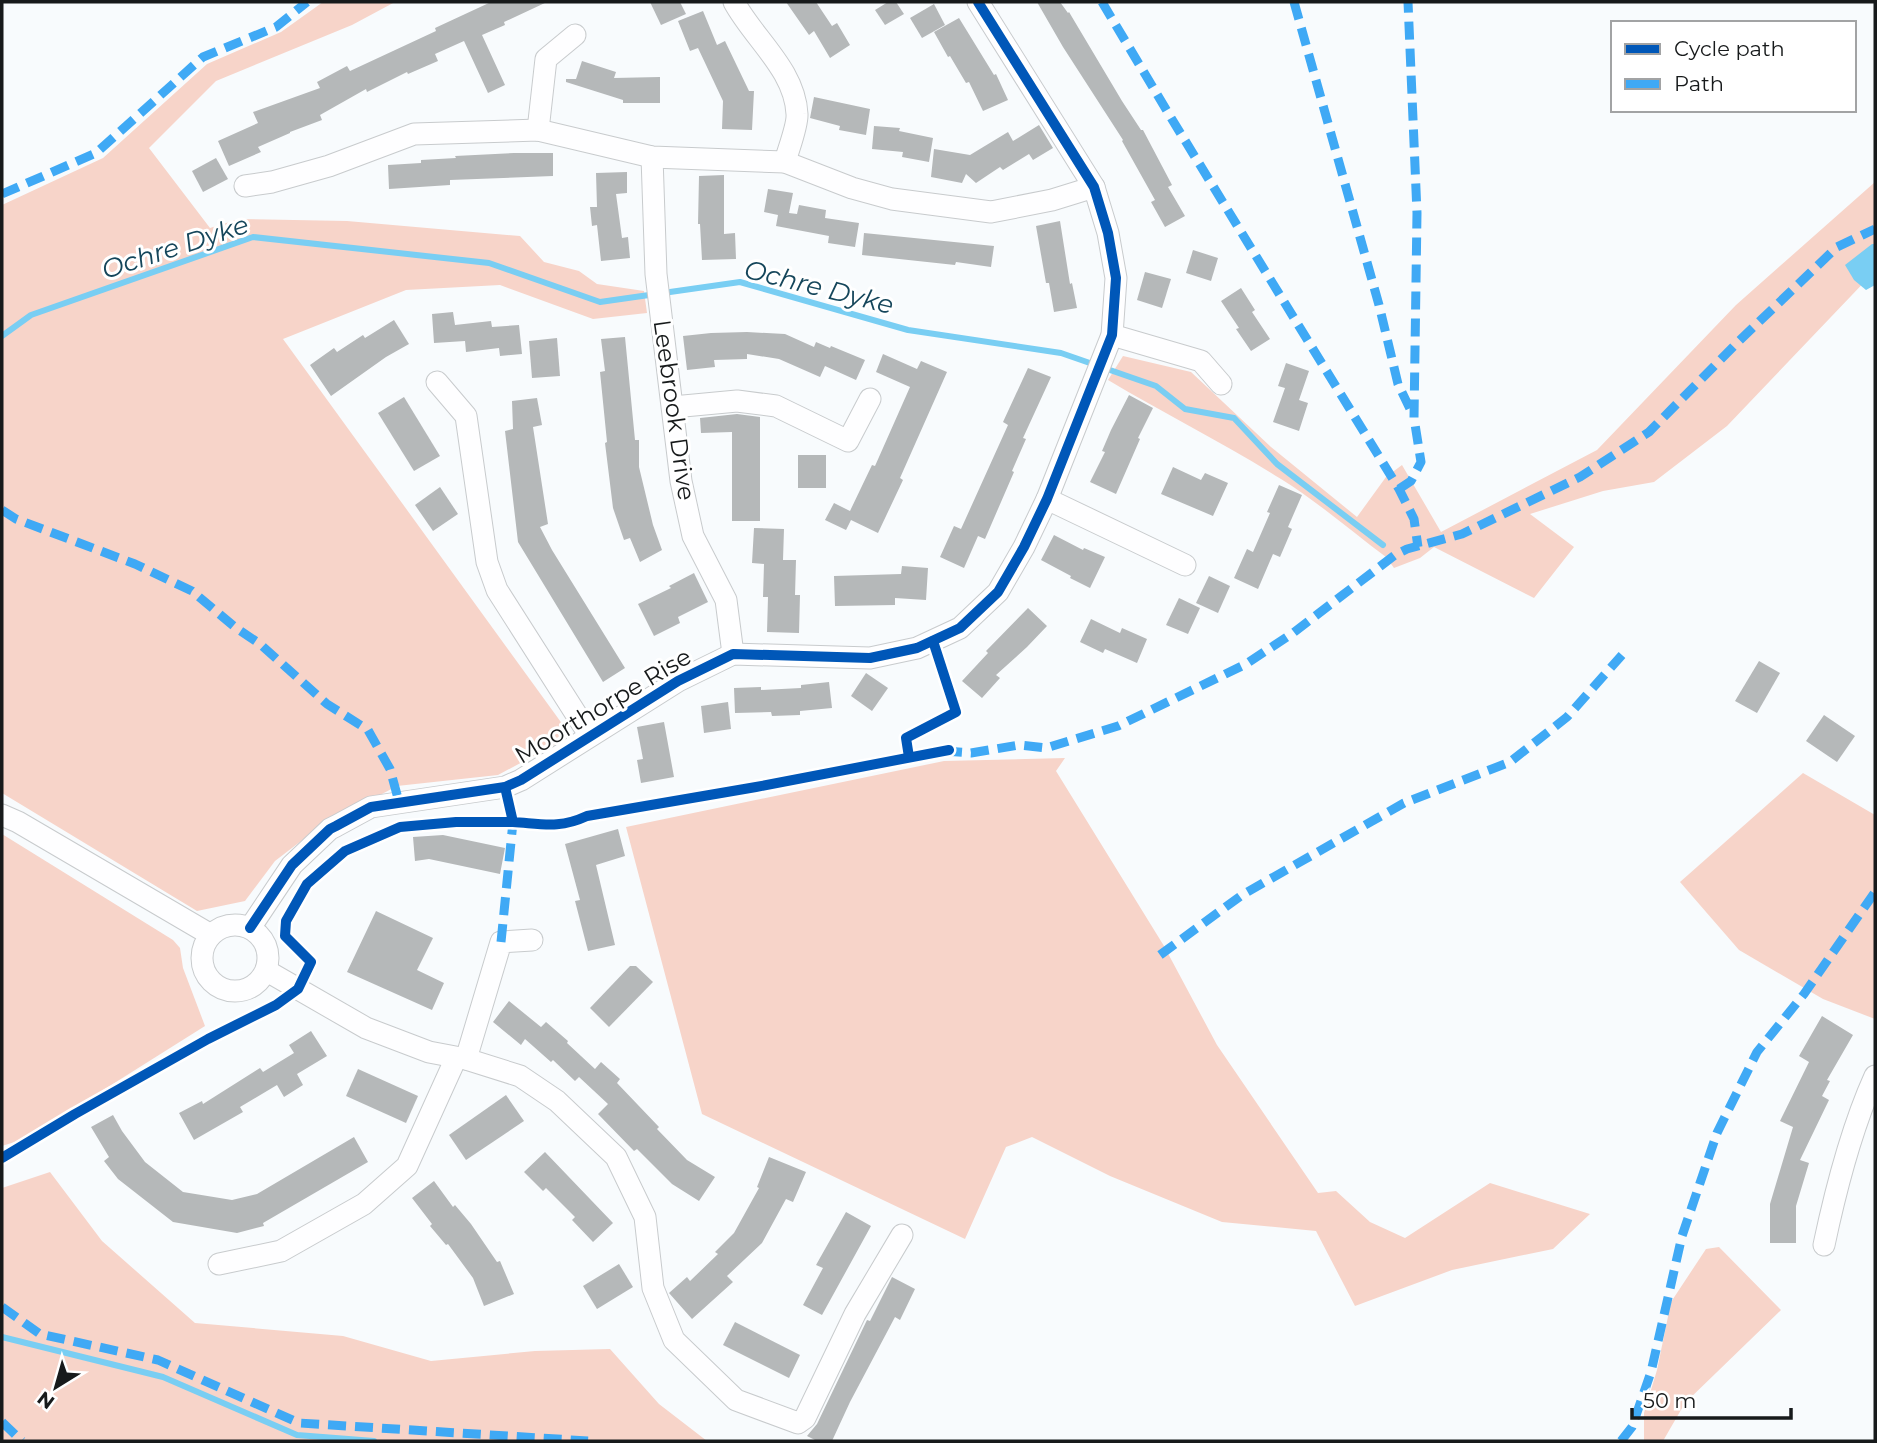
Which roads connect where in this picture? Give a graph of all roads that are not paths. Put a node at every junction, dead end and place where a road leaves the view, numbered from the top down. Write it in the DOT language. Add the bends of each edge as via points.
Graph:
graph roads {
  1 [pos="734,2"];
  2 [pos="978,2"];
  3 [pos="575,35"];
  4 [pos="538,130"];
  5 [pos="652,157"];
  6 [pos="785,162"];
  7 [pos="245,186"];
  8 [pos="1094,187"];
  9 [pos="1110,340"];
  10 [pos="437,382"];
  11 [pos="1222,384"];
  12 [pos="870,399"];
  13 [pos="673,407"];
  14 [pos="1047,499"];
  15 [pos="1185,565"];
  16 [pos="733,654"];
  17 [pos="590,736"];
  18 [pos="2,815"];
  19 [pos="250,928"];
  20 [pos="211,935"];
  21 [pos="532,940"];
  22 [pos="267,971"];
  23 [pos="461,1058"];
  24 [pos="1875,1076"];
  25 [pos="902,1235"];
  26 [pos="1824,1245"];
  27 [pos="219,1264"];
  1 -- 6 [label="street" via="789,79 797,116"];
  2 -- 8 [label="street, Moorthorpe Rise"];
  3 -- 4 [label="street" via="546,59"];
  4 -- 5 [label="street"];
  4 -- 7 [label="street" via="414,134 329,166"];
  5 -- 6 [label="street"];
  5 -- 13 [label="street, Leebrook Drive" via="656,274"];
  6 -- 8 [label="street" via="892,199 991,212"];
  8 -- 9 [label="street, Moorthorpe Rise" via="1116,278"];
  9 -- 11 [label="street" via="1201,361"];
  9 -- 14 [label="street, Moorthorpe Rise"];
  10 -- 17 [label="street" via="466,415 487,562 497,590"];
  12 -- 13 [label="street" via="848,442 776,405 737,401"];
  13 -- 16 [label="street, Leebrook Drive" via="693,536 726,600"];
  14 -- 15 [label="street"];
  14 -- 16 [label="street, Moorthorpe Rise" via="998,592 960,628 933,642 870,658"];
  16 -- 17 [label="street, Moorthorpe Rise" via="678,681"];
  17 -- 19 [label="street, Moorthorpe Rise" via="505,787 371,807 330,829 292,865"];
  18 -- 20 [label="street"];
  19 -- 20 [label="street" via="232,924"];
  19 -- 22 [label="street" via="266,944"];
  20 -- 22 [label="street" via="202,958 207,977 215,985 238,992 249,989"];
  21 -- 23 [label="street" via="501,942"];
  22 -- 23 [label="street" via="366,1028 429,1052"];
  23 -- 25 [label="street" via="520,1076 557,1101 616,1157 645,1217 653,1288 674,1340 736,1400 798,1423 805,1418 855,1314"];
  23 -- 27 [label="street" via="407,1166 364,1204 281,1251"];
  24 -- 26 [label="street" via="1835,1193"];
}
